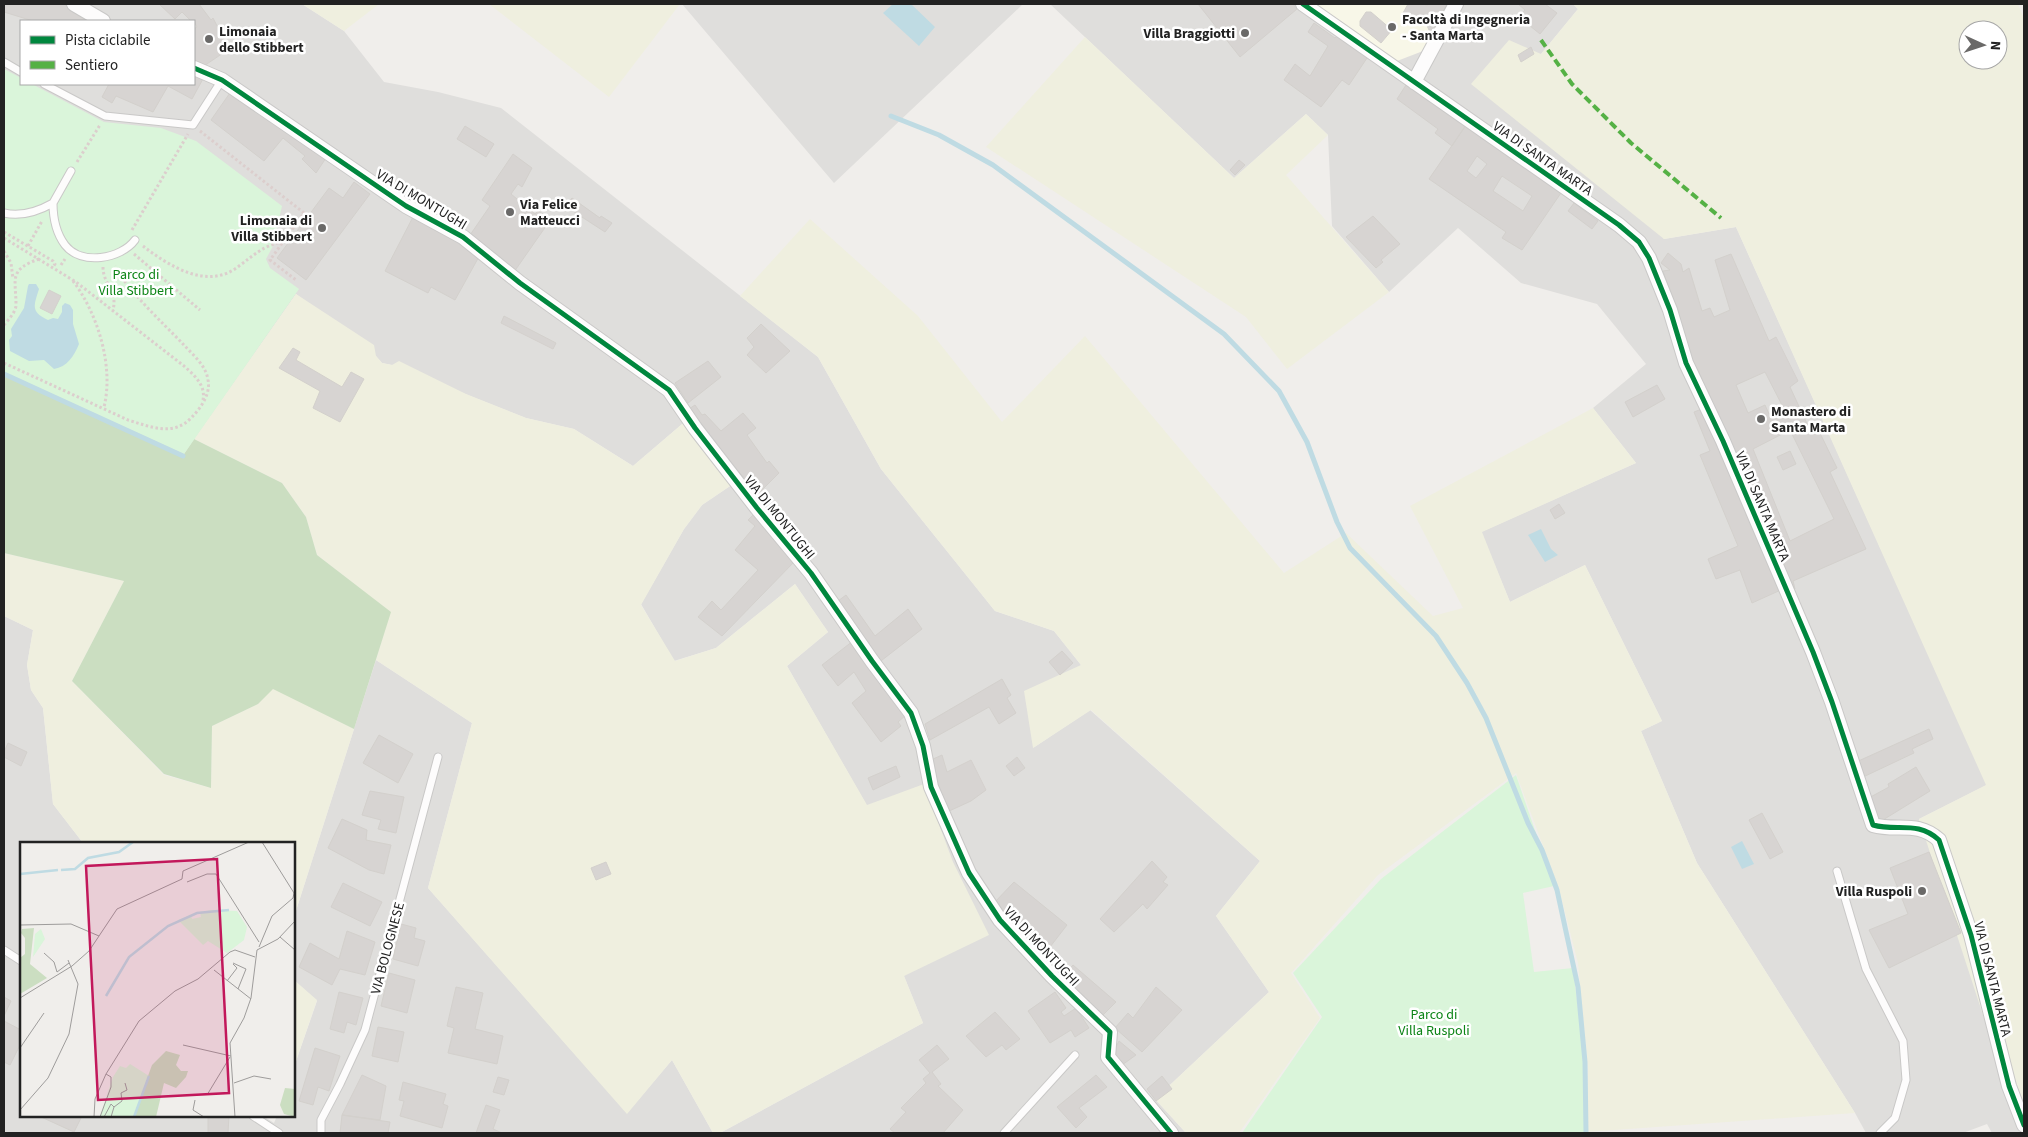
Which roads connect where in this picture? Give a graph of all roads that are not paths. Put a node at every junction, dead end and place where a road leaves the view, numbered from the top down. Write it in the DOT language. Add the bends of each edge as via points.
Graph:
graph roads {
  1 [pos="74,4"];
  2 [pos="1303,4"];
  3 [pos="1456,4"];
  4 [pos="102,20"];
  5 [pos="4,62"];
  6 [pos="195,68"];
  7 [pos="20,71"];
  8 [pos="222,80"];
  9 [pos="1414,82"];
  10 [pos="46,85"];
  11 [pos="71,171"];
  12 [pos="53,203"];
  13 [pos="4,213"];
  14 [pos="132,238"];
  15 [pos="438,758"];
  16 [pos="1838,871"];
  17 [pos="4,950"];
  18 [pos="20,960"];
  19 [pos="1075,1056"];
  20 [pos="255,1117"];
  21 [pos="2024,1124"];
  22 [pos="279,1133"];
  23 [pos="320,1133"];
  24 [pos="1004,1133"];
  25 [pos="1171,1133"];
  26 [pos="1880,1133"];
  1 -- 4 [label="street"];
  2 -- 9 [label="street, VIA DI SANTA MARTA"];
  3 -- 9 [label="street"];
  5 -- 7 [label="lane"];
  6 -- 8 [label="street, VIA DI MONTUGHI"];
  8 -- 10 [label="lane" via="193,125 105,116"];
  8 -- 25 [label="street, VIA DI MONTUGHI" via="406,206 463,237 520,283 669,390 752,502 811,573 910,713 932,787 969,873 1000,920 1110,1032 1108,1057"];
  9 -- 21 [label="street, VIA DI SANTA MARTA" via="1619,225 1639,242 1649,258 1670,310 1686,364 1723,441 1813,652 1873,825 1886,829 1906,826 1926,830 1939,840 1971,935 2009,1086"];
  11 -- 12 [label="lane"];
  12 -- 13 [label="lane" via="33,212"];
  12 -- 14 [label="lane" via="56,226 67,247 75,253 84,256 114,255 128,248"];
  15 -- 23 [label="lane, VIA BOLOGNESE" via="365,1030 321,1120"];
  16 -- 26 [label="lane" via="1866,969 1903,1041 1906,1080 1895,1118"];
  17 -- 18 [label="lane"];
  19 -- 24 [label="lane"];
  20 -- 22 [label="lane"];
}
